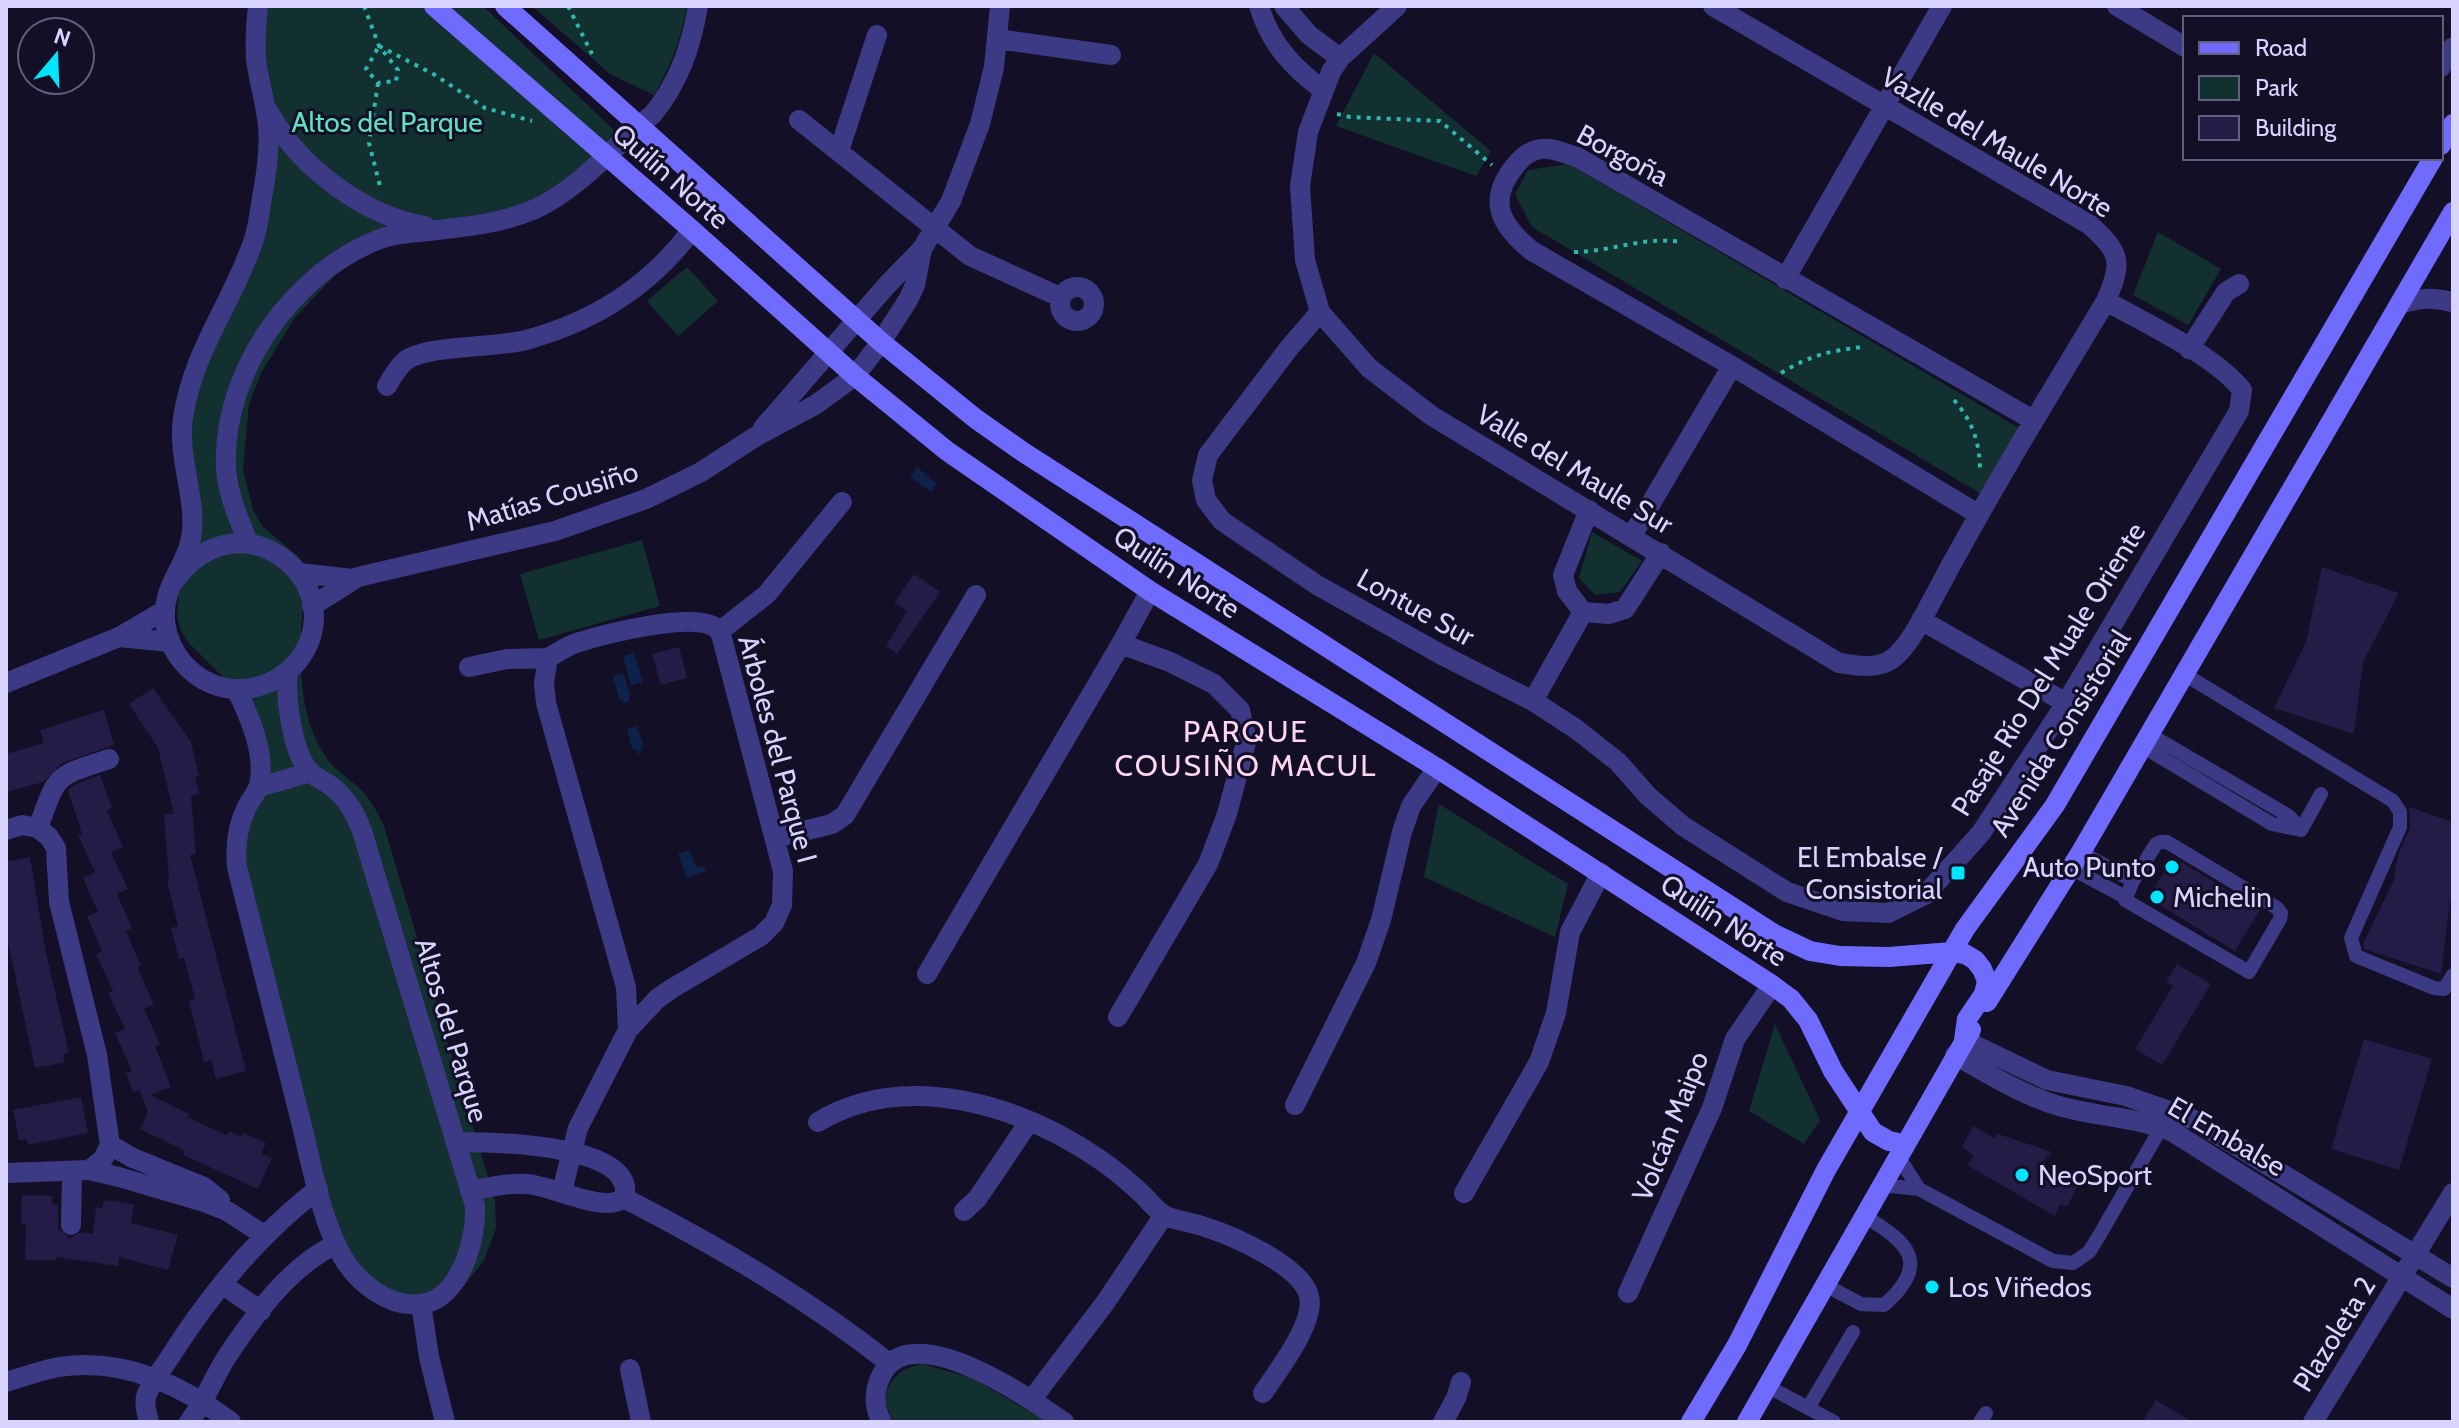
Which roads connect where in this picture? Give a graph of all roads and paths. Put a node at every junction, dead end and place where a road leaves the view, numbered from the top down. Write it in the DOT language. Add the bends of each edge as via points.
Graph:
graph roads {
  1 [pos="258,6"];
  2 [pos="364,6"];
  3 [pos="434,6"];
  4 [pos="505,6"];
  5 [pos="698,6"];
  6 [pos="1000,6"];
  7 [pos="1259,6"];
  8 [pos="1284,6"];
  9 [pos="1397,6"];
  10 [pos="1713,6"];
  11 [pos="1942,6"];
  12 [pos="2117,6"];
  13 [pos="877,35"];
  14 [pos="997,39"];
  15 [pos="379,46"];
  16 [pos="2183,46"];
  17 [pos="1111,55"];
  18 [pos="260,81"];
  19 [pos="1328,81"];
  20 [pos="378,83"];
  21 [pos="1882,106"];
  22 [pos="799,120"];
  23 [pos="532,121"];
  24 [pos="2453,124"];
  25 [pos="639,126"];
  26 [pos="2443,142"];
  27 [pos="839,151"];
  28 [pos="604,156"];
  29 [pos="2432,160"];
  30 [pos="1506,177"];
  31 [pos="2453,212"];
  32 [pos="387,214"];
  33 [pos="934,227"];
  34 [pos="449,229"];
  35 [pos="692,230"];
  36 [pos="1691,246"];
  37 [pos="922,249"];
  38 [pos="1532,251"];
  39 [pos="2422,267"];
  40 [pos="1785,279"];
  41 [pos="2239,284"];
  42 [pos="1060,297"];
  43 [pos="2106,301"];
  44 [pos="2452,302"];
  45 [pos="2400,304"];
  46 [pos="1320,312"];
  47 [pos="857,320"];
  48 [pos="1859,339"];
  49 [pos="881,342"];
  50 [pos="2189,349"];
  51 [pos="829,352"];
  52 [pos="1732,366"];
  53 [pos="855,376"];
  54 [pos="1762,384"];
  55 [pos="387,386"];
  56 [pos="1949,395"];
  57 [pos="2033,420"];
  58 [pos="755,437"];
  59 [pos="1979,474"];
  60 [pos="842,502"];
  61 [pos="1589,510"];
  62 [pos="1978,514"];
  63 [pos="1631,537"];
  64 [pos="248,543"];
  65 [pos="1661,553"];
  66 [pos="299,573"];
  67 [pos="353,579"];
  68 [pos="175,580"];
  69 [pos="1150,591"];
  70 [pos="976,595"];
  71 [pos="312,606"];
  72 [pos="165,610"];
  73 [pos="1583,612"];
  74 [pos="1921,620"];
  75 [pos="720,631"];
  76 [pos="119,637"];
  77 [pos="170,642"];
  78 [pos="1121,644"];
  79 [pos="548,658"];
  80 [pos="469,667"];
  81 [pos="288,671"];
  82 [pos="2184,674"];
  83 [pos="6,683"];
  84 [pos="236,689"];
  85 [pos="1533,701"];
  86 [pos="2066,703"];
  87 [pos="2145,740"];
  88 [pos="109,759"];
  89 [pos="1437,768"];
  90 [pos="311,772"];
  91 [pos="259,787"];
  92 [pos="2321,794"];
  93 [pos="38,828"];
  94 [pos="6,830"];
  95 [pos="775,838"];
  96 [pos="2076,860"];
  97 [pos="1601,873"];
  98 [pos="2133,881"];
  99 [pos="1787,892"];
  100 [pos="2125,897"];
  101 [pos="1952,952"];
  102 [pos="619,968"];
  103 [pos="927,974"];
  104 [pos="2453,975"];
  105 [pos="1772,985"];
  106 [pos="671,989"];
  107 [pos="1118,1017"];
  108 [pos="628,1030"];
  109 [pos="1960,1048"];
  110 [pos="1295,1105"];
  111 [pos="1859,1113"];
  112 [pos="2166,1118"];
  113 [pos="818,1122"];
  114 [pos="1029,1122"];
  115 [pos="456,1142"];
  116 [pos="110,1145"];
  117 [pos="1901,1150"];
  118 [pos="570,1153"];
  119 [pos="81,1171"];
  120 [pos="6,1173"];
  121 [pos="175,1184"];
  122 [pos="1881,1185"];
  123 [pos="318,1189"];
  124 [pos="1919,1189"];
  125 [pos="470,1191"];
  126 [pos="562,1191"];
  127 [pos="1464,1193"];
  128 [pos="2453,1193"];
  129 [pos="624,1198"];
  130 [pos="964,1211"];
  131 [pos="1164,1215"];
  132 [pos="1864,1216"];
  133 [pos="71,1225"];
  134 [pos="264,1235"];
  135 [pos="336,1244"];
  136 [pos="2416,1255"];
  137 [pos="2403,1276"];
  138 [pos="2453,1278"];
  139 [pos="222,1284"];
  140 [pos="1825,1285"];
  141 [pos="1628,1293"];
  142 [pos="421,1304"];
  143 [pos="2453,1309"];
  144 [pos="261,1311"];
  145 [pos="1853,1332"];
  146 [pos="889,1363"];
  147 [pos="630,1369"];
  148 [pos="157,1378"];
  149 [pos="6,1382"];
  150 [pos="1461,1382"];
  151 [pos="1767,1386"];
  152 [pos="1263,1393"];
  153 [pos="1032,1399"];
  154 [pos="202,1400"];
  155 [pos="1808,1408"];
  156 [pos="1752,1418"];
  157 [pos="149,1422"];
  158 [pos="189,1422"];
  159 [pos="231,1422"];
  160 [pos="445,1422"];
  161 [pos="641,1422"];
  162 [pos="882,1422"];
  163 [pos="1064,1422"];
  164 [pos="1443,1422"];
  165 [pos="1691,1422"];
  166 [pos="1834,1422"];
  167 [pos="2313,1422"];
  1 -- 18 [label="street"];
  2 -- 15 [label="path"];
  3 -- 28 [label="street, Quilín Norte"];
  4 -- 25 [label="street, Quilín Norte"];
  5 -- 25 [label="street" via="680,72 663,102"];
  6 -- 14 [label="street, Matías Cousiño"];
  7 -- 19 [label="street" via="1283,56"];
  8 -- 19 [label="street" via="1309,35"];
  9 -- 19 [label="street"];
  10 -- 21 [label="street, Vazlle del Maule Norte"];
  11 -- 21 [label="street"];
  12 -- 16 [label="street"];
  13 -- 27 [label="street"];
  14 -- 17 [label="street"];
  14 -- 33 [label="street, Matías Cousiño" via="980,124 951,201"];
  15 -- 20 [label="path" via="366,69"];
  15 -- 20 [label="path" via="398,70 396,81"];
  15 -- 23 [label="path" via="485,108"];
  18 -- 32 [label="street" via="270,113 299,156 345,192"];
  18 -- 68 [label="street" via="268,125 263,190 251,249 190,385 182,452 192,534"];
  19 -- 30 [label="path" via="1332,113 1440,121"];
  19 -- 46 [label="street, Valle del Maule Sur" via="1308,132 1300,186 1305,260"];
  20 -- 32 [label="path" via="369,143"];
  21 -- 40 [label="street"];
  21 -- 43 [label="street, Vazlle del Maule Norte" via="2090,225 2108,242 2118,262"];
  22 -- 27 [label="street"];
  24 -- 26 [label="street"];
  25 -- 28 [label="street"];
  25 -- 47 [label="street, Quilín Norte"];
  27 -- 33 [label="street"];
  28 -- 34 [label="street" via="556,198 533,209 495,223"];
  28 -- 35 [label="street, Quilín Norte"];
  29 -- 101 [label="street, Avenida Consistorial" via="2055,805"];
  30 -- 38 [label="street" via="1501,215 1512,235"];
  30 -- 40 [label="street, Borgoña" via="1522,157 1540,149 1577,157"];
  31 -- 39 [label="street"];
  32 -- 34 [label="street"];
  33 -- 37 [label="street, Matías Cousiño"];
  33 -- 42 [label="street" via="970,256"];
  34 -- 64 [label="street" via="383,237 339,260 295,299 258,348 233,404 226,468"];
  35 -- 51 [label="street, Quilín Norte"];
  35 -- 55 [label="street" via="656,273 592,315 525,340 413,356"];
  36 -- 38 [label="path" via="1659,240 1592,252"];
  37 -- 47 [label="street, Matías Cousiño"];
  37 -- 49 [label="street, Matías Cousiño" via="915,285"];
  38 -- 52 [label="street"];
  39 -- 44 [label="street"];
  39 -- 45 [label="street"];
  40 -- 57 [label="street, Borgoña"];
  41 -- 50 [label="street" via="2226,292"];
  43 -- 50 [label="street"];
  43 -- 57 [label="street, Vazlle del Maule Norte"];
  44 -- 45 [label="street" via="2426,298"];
  45 -- 82 [label="street"];
  46 -- 61 [label="street, Valle del Maule Sur" via="1369,368 1432,416"];
  46 -- 85 [label="street, Lontue Sur" via="1208,455 1202,480 1206,500 1222,521 1317,585"];
  47 -- 49 [label="street, Quilín Norte"];
  47 -- 51 [label="street, Matías Cousiño"];
  48 -- 54 [label="path" via="1871,347 1807,357"];
  49 -- 53 [label="street, Matías Cousiño"];
  49 -- 101 [label="street, Quilín Norte" via="1023,452 1774,934 1810,951 1840,956"];
  50 -- 86 [label="street, Pasaje Río Del Muale Oriente" via="2242,390 2239,411"];
  51 -- 53 [label="street, Quilín Norte"];
  51 -- 58 [label="street, Matías Cousiño"];
  52 -- 54 [label="street"];
  52 -- 63 [label="street"];
  53 -- 58 [label="street, Matías Cousiño"];
  53 -- 69 [label="street, Quilín Norte" via="947,451"];
  54 -- 62 [label="street"];
  56 -- 59 [label="path" via="1976,433"];
  57 -- 62 [label="street, Vazlle del Maule Norte"];
  58 -- 67 [label="street, Matías Cousiño" via="701,472 620,510 555,531"];
  60 -- 75 [label="street" via="767,594"];
  61 -- 63 [label="street, Valle del Maule Sur"];
  61 -- 73 [label="street" via="1563,575 1567,591"];
  62 -- 74 [label="street, Valle del Maule Sur"];
  63 -- 65 [label="street, Valle del Maule Sur"];
  64 -- 66 [label="street" via="285,558"];
  64 -- 68 [label="street" via="198,554"];
  65 -- 73 [label="street" via="1625,609"];
  65 -- 74 [label="street, Valle del Maule Sur" via="1839,663 1888,662"];
  66 -- 67 [label="street, Matías Cousiño"];
  66 -- 71 [label="street"];
  67 -- 71 [label="street, Matías Cousiño"];
  68 -- 72 [label="street"];
  69 -- 78 [label="street"];
  69 -- 89 [label="street, Quilín Norte"];
  70 -- 95 [label="street" via="845,815 832,824"];
  71 -- 81 [label="street" via="306,648"];
  72 -- 76 [label="street"];
  72 -- 77 [label="street"];
  73 -- 85 [label="street"];
  74 -- 86 [label="street"];
  75 -- 79 [label="street, Árboles del Parque I" via="683,622 651,625 573,644"];
  75 -- 95 [label="street, Árboles del Parque I"];
  76 -- 77 [label="street"];
  76 -- 83 [label="street"];
  77 -- 84 [label="street" via="203,680"];
  78 -- 103 [label="street"];
  78 -- 107 [label="street" via="1214,684 1240,710 1247,739 1208,864"];
  79 -- 80 [label="street"];
  79 -- 102 [label="street" via="546,703"];
  81 -- 84 [label="street" via="255,688"];
  81 -- 90 [label="street, Altos del Parque" via="292,725"];
  82 -- 87 [label="street"];
  82 -- 104 [label="lane" via="2393,801 2400,827 2351,938 2352,947 2356,956 2434,988 2444,989"];
  84 -- 91 [label="street" via="254,732"];
  85 -- 99 [label="street, Lontue Sur" via="1618,762 1683,826"];
  86 -- 99 [label="street, Pasaje Río Del Muale Oriente" via="1981,833 1926,894 1888,913 1843,911"];
  87 -- 92 [label="lane" via="2272,824 2301,830"];
  87 -- 96 [label="street"];
  88 -- 93 [label="street" via="62,776"];
  89 -- 97 [label="street, Quilín Norte"];
  89 -- 110 [label="street" via="1411,806 1366,963"];
  90 -- 91 [label="street"];
  90 -- 115 [label="street, Altos del Parque" via="343,797 362,831"];
  91 -- 123 [label="street" via="239,828 237,867"];
  93 -- 94 [label="street"];
  93 -- 116 [label="street" via="56,848 59,902 97,1055"];
  95 -- 106 [label="street, Árboles del Parque I" via="785,886 774,923"];
  96 -- 98 [label="lane"];
  96 -- 100 [label="lane"];
  96 -- 109 [label="street"];
  97 -- 105 [label="street, Quilín Norte"];
  97 -- 127 [label="street" via="1570,932 1556,1013 1539,1062"];
  98 -- 100 [label="lane"];
  98 -- 100 [label="lane" via="2156,844 2167,842 2277,908 2280,919 2249,972 2127,903"];
  101 -- 109 [label="street" via="1975,960 1987,981 1967,1019"];
  101 -- 111 [label="street, Avenida Consistorial"];
  102 -- 106 [label="street" via="644,990"];
  102 -- 108 [label="street" via="626,987"];
  105 -- 111 [label="street, Quilín Norte" via="1808,1020"];
  105 -- 141 [label="street, Volcán Maipo" via="1735,1039 1712,1108"];
  106 -- 108 [label="street, Árboles del Parque I"];
  108 -- 118 [label="street, Árboles del Parque I"];
  109 -- 112 [label="street, El Embalse" via="2064,1108"];
  109 -- 117 [label="street"];
  111 -- 117 [label="street, Quilín Norte" via="1880,1138"];
  111 -- 165 [label="street, Avenida Consistorial"];
  112 -- 124 [label="lane" via="2089,1252 2073,1263 2053,1261"];
  112 -- 136 [label="street, El Embalse" via="2219,1134"];
  112 -- 137 [label="street, El Embalse" via="2189,1141"];
  113 -- 114 [label="street" via="868,1101 914,1097 983,1105"];
  114 -- 130 [label="street"];
  114 -- 131 [label="street" via="1101,1160"];
  115 -- 118 [label="street" via="529,1144"];
  115 -- 125 [label="street, Altos del Parque"];
  116 -- 119 [label="street" via="103,1159"];
  116 -- 121 [label="street"];
  117 -- 122 [label="street"];
  117 -- 124 [label="lane"];
  118 -- 126 [label="street, Árboles del Parque I"];
  118 -- 129 [label="street" via="621,1174"];
  119 -- 120 [label="street"];
  119 -- 121 [label="street"];
  119 -- 133 [label="street"];
  121 -- 134 [label="street" via="217,1196 227,1211"];
  122 -- 124 [label="lane"];
  122 -- 132 [label="street"];
  123 -- 134 [label="street"];
  123 -- 135 [label="street"];
  125 -- 126 [label="street" via="506,1184"];
  125 -- 142 [label="street, Altos del Parque" via="475,1234 463,1268 442,1295"];
  126 -- 129 [label="street" via="601,1204"];
  128 -- 136 [label="street, Plazoleta 2"];
  129 -- 146 [label="street" via="721,1249 845,1328"];
  131 -- 152 [label="street" via="1243,1243 1289,1270 1305,1287 1310,1302 1305,1322"];
  131 -- 153 [label="street"];
  132 -- 140 [label="street"];
  132 -- 140 [label="lane" via="1905,1245 1910,1272 1900,1291 1884,1305 1861,1304"];
  134 -- 139 [label="street"];
  135 -- 142 [label="street" via="366,1287 396,1301"];
  135 -- 144 [label="street" via="298,1267"];
  136 -- 137 [label="street, Plazoleta 2"];
  136 -- 138 [label="street, El Embalse"];
  137 -- 143 [label="street, El Embalse"];
  137 -- 167 [label="street, Plazoleta 2"];
  139 -- 144 [label="street"];
  139 -- 148 [label="street"];
  140 -- 151 [label="street"];
  142 -- 160 [label="street"];
  144 -- 154 [label="street"];
  145 -- 155 [label="lane"];
  146 -- 153 [label="street" via="909,1355 936,1355"];
  146 -- 162 [label="street" via="876,1394"];
  147 -- 161 [label="street"];
  148 -- 149 [label="street" via="108,1366 60,1367"];
  148 -- 154 [label="street"];
  148 -- 157 [label="street" via="146,1398"];
  150 -- 164 [label="street"];
  151 -- 155 [label="lane"];
  151 -- 156 [label="street"];
  153 -- 163 [label="street"];
  154 -- 158 [label="street"];
  154 -- 159 [label="street"];
  155 -- 166 [label="lane"];
}
